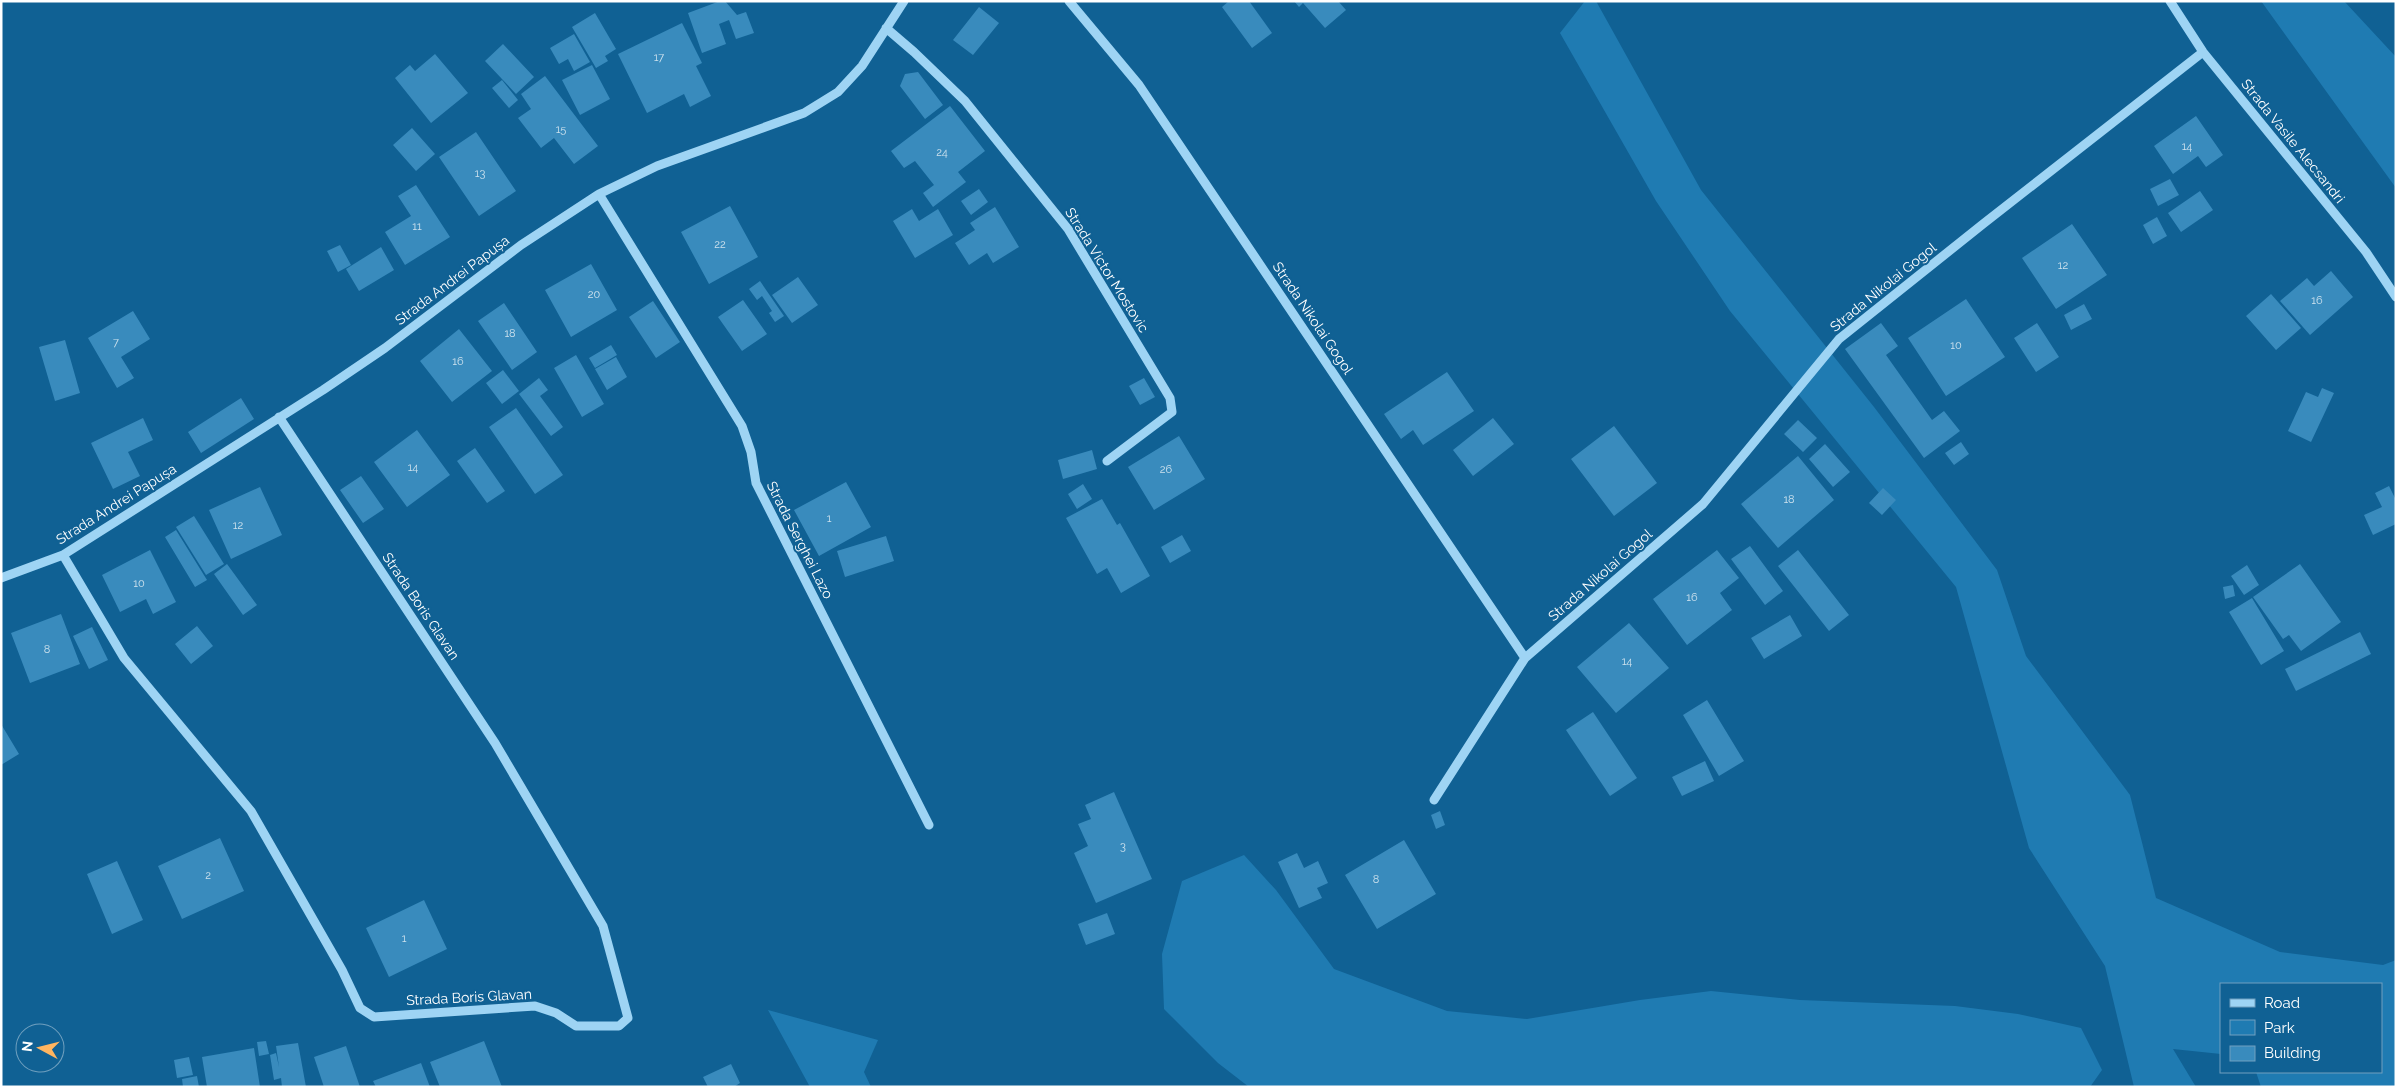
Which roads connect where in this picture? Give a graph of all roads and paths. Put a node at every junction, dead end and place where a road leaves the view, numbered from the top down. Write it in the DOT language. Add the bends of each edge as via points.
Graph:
graph roads {
  1 [pos="904,1"];
  2 [pos="1069,1"];
  3 [pos="2170,1"];
  4 [pos="886,28"];
  5 [pos="2203,52"];
  6 [pos="598,194"];
  7 [pos="2396,297"];
  8 [pos="279,418"];
  9 [pos="1107,461"];
  10 [pos="62,556"];
  11 [pos="1,578"];
  12 [pos="1525,658"];
  13 [pos="1434,800"];
  14 [pos="929,825"];
  1 -- 4 [label="street, Strada Andrei Papușa"];
  2 -- 12 [label="street, Strada Nikolai Gogol" via="1140,85"];
  3 -- 5 [label="street, Strada Vasile Alecsandri"];
  4 -- 6 [label="street, Strada Andrei Papușa" via="862,66 838,92 804,113 657,166"];
  4 -- 9 [label="street, Strada Victor Mostovic" via="964,101 1068,229 1170,398 1172,412"];
  5 -- 7 [label="street, Strada Vasile Alecsandri" via="2366,252"];
  5 -- 12 [label="street, Strada Nikolai Gogol" via="1839,339 1703,504"];
  6 -- 8 [label="street, Strada Andrei Papușa" via="521,245 385,348"];
  6 -- 14 [label="street, Strada Serghei Lazo" via="742,426 751,452 756,483"];
  8 -- 10 [label="street, Strada Andrei Papușa"];
  8 -- 10 [label="street, Strada Boris Glavan" via="495,743 602,926 628,1018 620,1026 576,1026 556,1013 535,1006 374,1017 360,1008 342,970 251,811 124,658"];
  10 -- 11 [label="street, Strada Andrei Papușa"];
  12 -- 13 [label="street, Strada Nikolai Gogol"];
}
